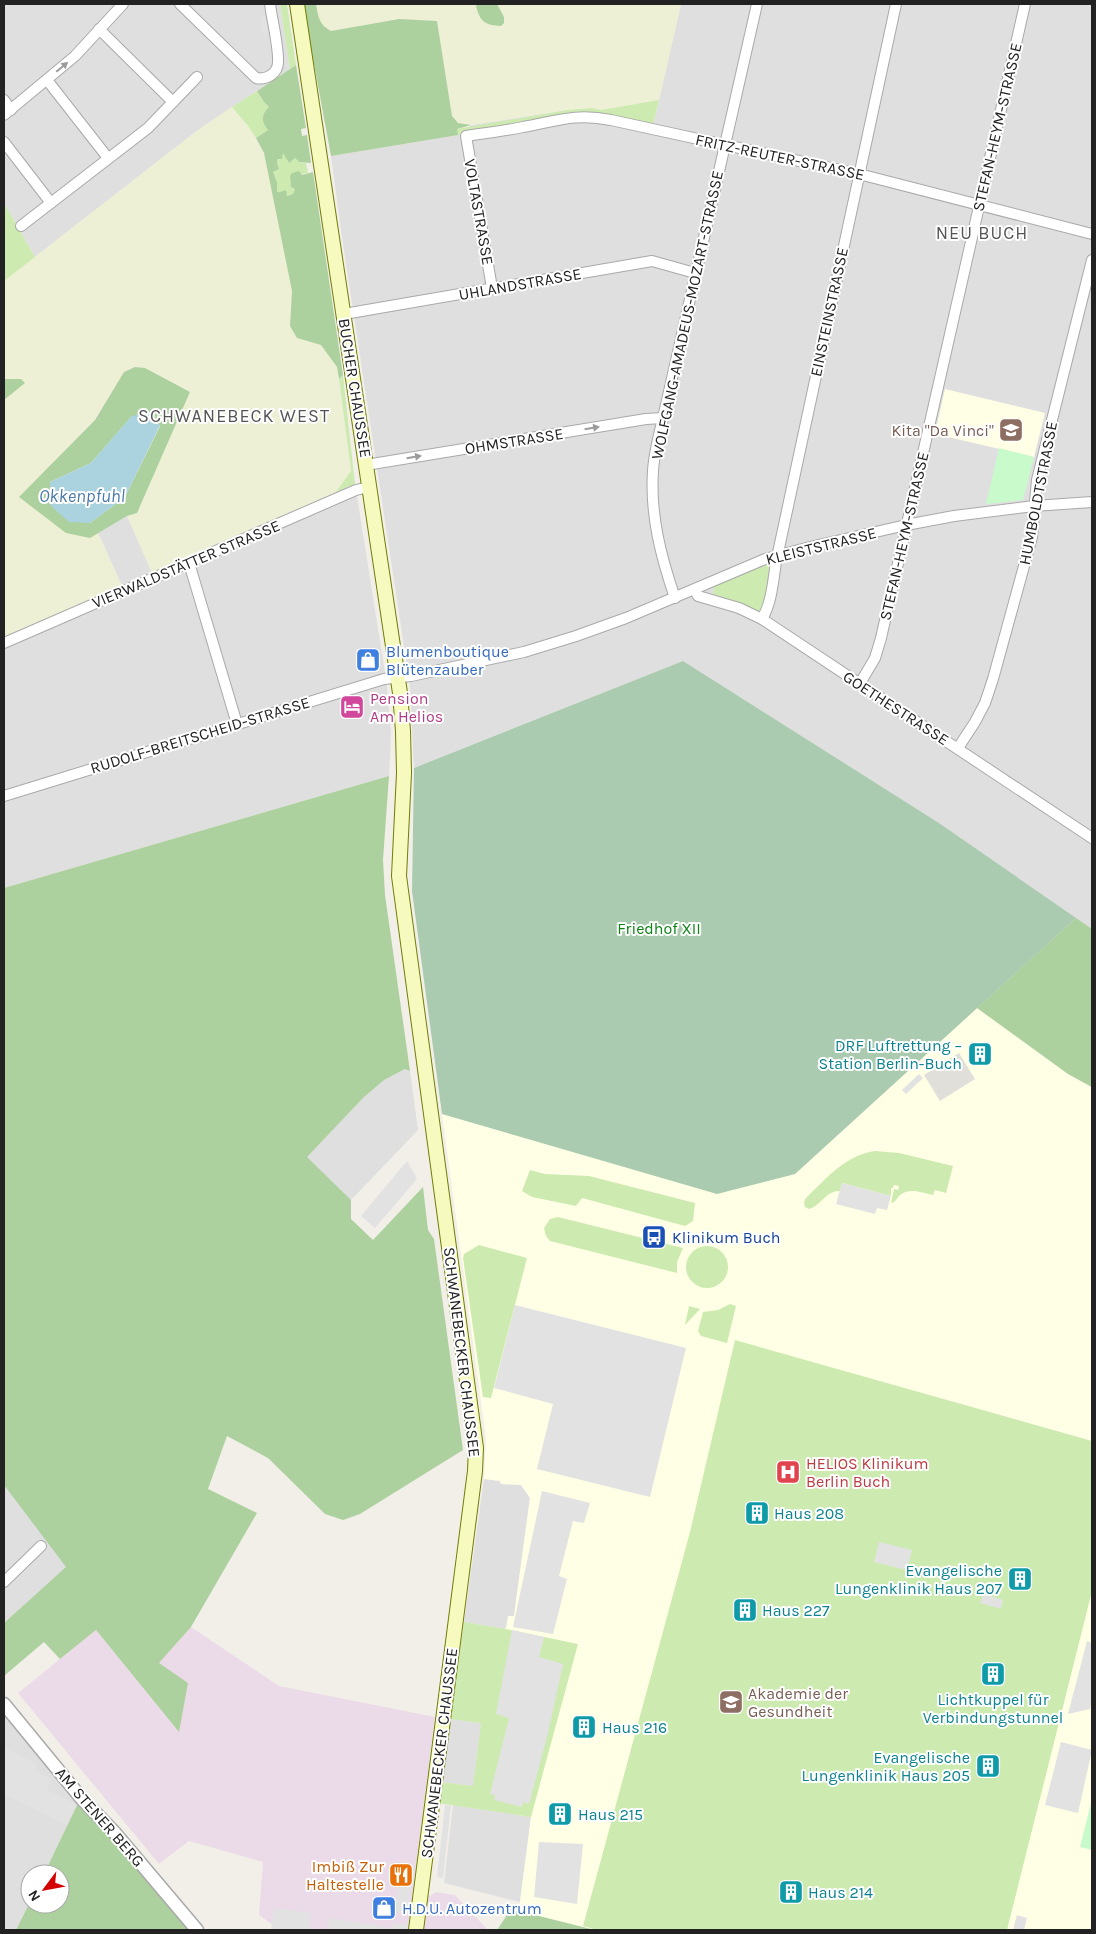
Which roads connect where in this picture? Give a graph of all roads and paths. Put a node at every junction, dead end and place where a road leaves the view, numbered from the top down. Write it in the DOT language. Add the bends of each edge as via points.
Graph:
graph roads {
  1 [pos="123,4"];
  2 [pos="180,4"];
  3 [pos="270,4"];
  4 [pos="297,4"];
  5 [pos="756,4"];
  6 [pos="896,4"];
  7 [pos="1025,4"];
  8 [pos="100,29"];
  9 [pos="198,76"];
  10 [pos="47,80"];
  11 [pos="4,100"];
  12 [pos="173,102"];
  13 [pos="7,112"];
  14 [pos="466,136"];
  15 [pos="4,142"];
  16 [pos="724,145"];
  17 [pos="108,158"];
  18 [pos="859,174"];
  19 [pos="51,203"];
  20 [pos="979,204"];
  21 [pos="21,226"];
  22 [pos="1092,234"];
  23 [pos="1092,260"];
  24 [pos="695,273"];
  25 [pos="492,288"];
  26 [pos="344,314"];
  27 [pos="662,418"];
  28 [pos="366,464"];
  29 [pos="369,487"];
  30 [pos="1092,502"];
  31 [pos="1034,506"];
  32 [pos="906,525"];
  33 [pos="778,555"];
  34 [pos="189,563"];
  35 [pos="695,590"];
  36 [pos="675,598"];
  37 [pos="762,620"];
  38 [pos="4,643"];
  39 [pos="398,677"];
  40 [pos="859,685"];
  41 [pos="237,724"];
  42 [pos="958,748"];
  43 [pos="404,773"];
  44 [pos="4,796"];
  45 [pos="1092,838"];
  46 [pos="41,1546"];
  47 [pos="4,1582"];
  48 [pos="4,1704"];
  49 [pos="197,1930"];
  50 [pos="416,1930"];
  1 -- 8 [label="street"];
  2 -- 3 [label="street" via="256,78 262,79 274,73 278,64"];
  4 -- 26 [label="main road, BUCHER CHAUSSEE"];
  5 -- 16 [label="street, WOLFGANG-AMADEUS-MOZART-STRASSE"];
  6 -- 18 [label="street, EINSTEINSTRASSE"];
  7 -- 20 [label="street, STEFAN-HEYM-STRASSE"];
  10 -- 8 [label="street, one-way"];
  8 -- 12 [label="street"];
  9 -- 12 [label="street"];
  10 -- 13 [label="street"];
  10 -- 17 [label="street"];
  11 -- 13 [label="street"];
  12 -- 17 [label="street" via="148,128"];
  14 -- 16 [label="street, FRITZ-REUTER-STRASSE" via="590,116"];
  14 -- 25 [label="street, VOLTASTRASSE"];
  15 -- 19 [label="street"];
  16 -- 18 [label="street, FRITZ-REUTER-STRASSE"];
  16 -- 24 [label="street, WOLFGANG-AMADEUS-MOZART-STRASSE"];
  17 -- 19 [label="street"];
  18 -- 20 [label="street, FRITZ-REUTER-STRASSE"];
  18 -- 33 [label="street, EINSTEINSTRASSE"];
  19 -- 21 [label="street"];
  20 -- 22 [label="street, FRITZ-REUTER-STRASSE"];
  20 -- 32 [label="street, STEFAN-HEYM-STRASSE"];
  23 -- 31 [label="street, HUMBOLDTSTRASSE" via="1037,480"];
  24 -- 25 [label="street, UHLANDSTRASSE" via="652,261"];
  24 -- 27 [label="street, WOLFGANG-AMADEUS-MOZART-STRASSE"];
  25 -- 26 [label="street, UHLANDSTRASSE"];
  26 -- 28 [label="main road, BUCHER CHAUSSEE"];
  28 -- 27 [label="street, OHMSTRASSE, one-way"];
  27 -- 36 [label="street, WOLFGANG-AMADEUS-MOZART-STRASSE" via="653,471 654,520"];
  28 -- 29 [label="main road, BUCHER CHAUSSEE"];
  29 -- 34 [label="street, VIERWALDSTÄTTER STRASSE"];
  29 -- 39 [label="main road, BUCHER CHAUSSEE"];
  30 -- 31 [label="street, KLEISTSTRASSE"];
  31 -- 32 [label="street, KLEISTSTRASSE"];
  31 -- 42 [label="street, HUMBOLDTSTRASSE" via="1032,537 993,679 985,703"];
  32 -- 33 [label="street, KLEISTSTRASSE"];
  32 -- 40 [label="street, STEFAN-HEYM-STRASSE" via="881,638 875,658"];
  33 -- 35 [label="street, KLEISTSTRASSE"];
  33 -- 37 [label="street, EINSTEINSTRASSE" via="767,611"];
  34 -- 38 [label="street, VIERWALDSTÄTTER STRASSE"];
  34 -- 41 [label="street"];
  35 -- 36 [label="street, KLEISTSTRASSE"];
  35 -- 37 [label="street, GOETHESTRASSE" via="698,596 739,608"];
  36 -- 39 [label="street, RUDOLF-BREITSCHEID-STRASSE" via="596,629 524,652"];
  37 -- 40 [label="street, GOETHESTRASSE"];
  39 -- 41 [label="street, RUDOLF-BREITSCHEID-STRASSE" via="384,678"];
  39 -- 43 [label="main road, BUCHER CHAUSSEE"];
  40 -- 42 [label="street, GOETHESTRASSE"];
  41 -- 44 [label="street, RUDOLF-BREITSCHEID-STRASSE"];
  42 -- 45 [label="street, GOETHESTRASSE"];
  43 -- 50 [label="main road, SCHWANEBECKER CHAUSSEE" via="400,886 477,1457"];
  46 -- 47 [label="street"];
  48 -- 49 [label="street, AM STENER BERG"];
}
